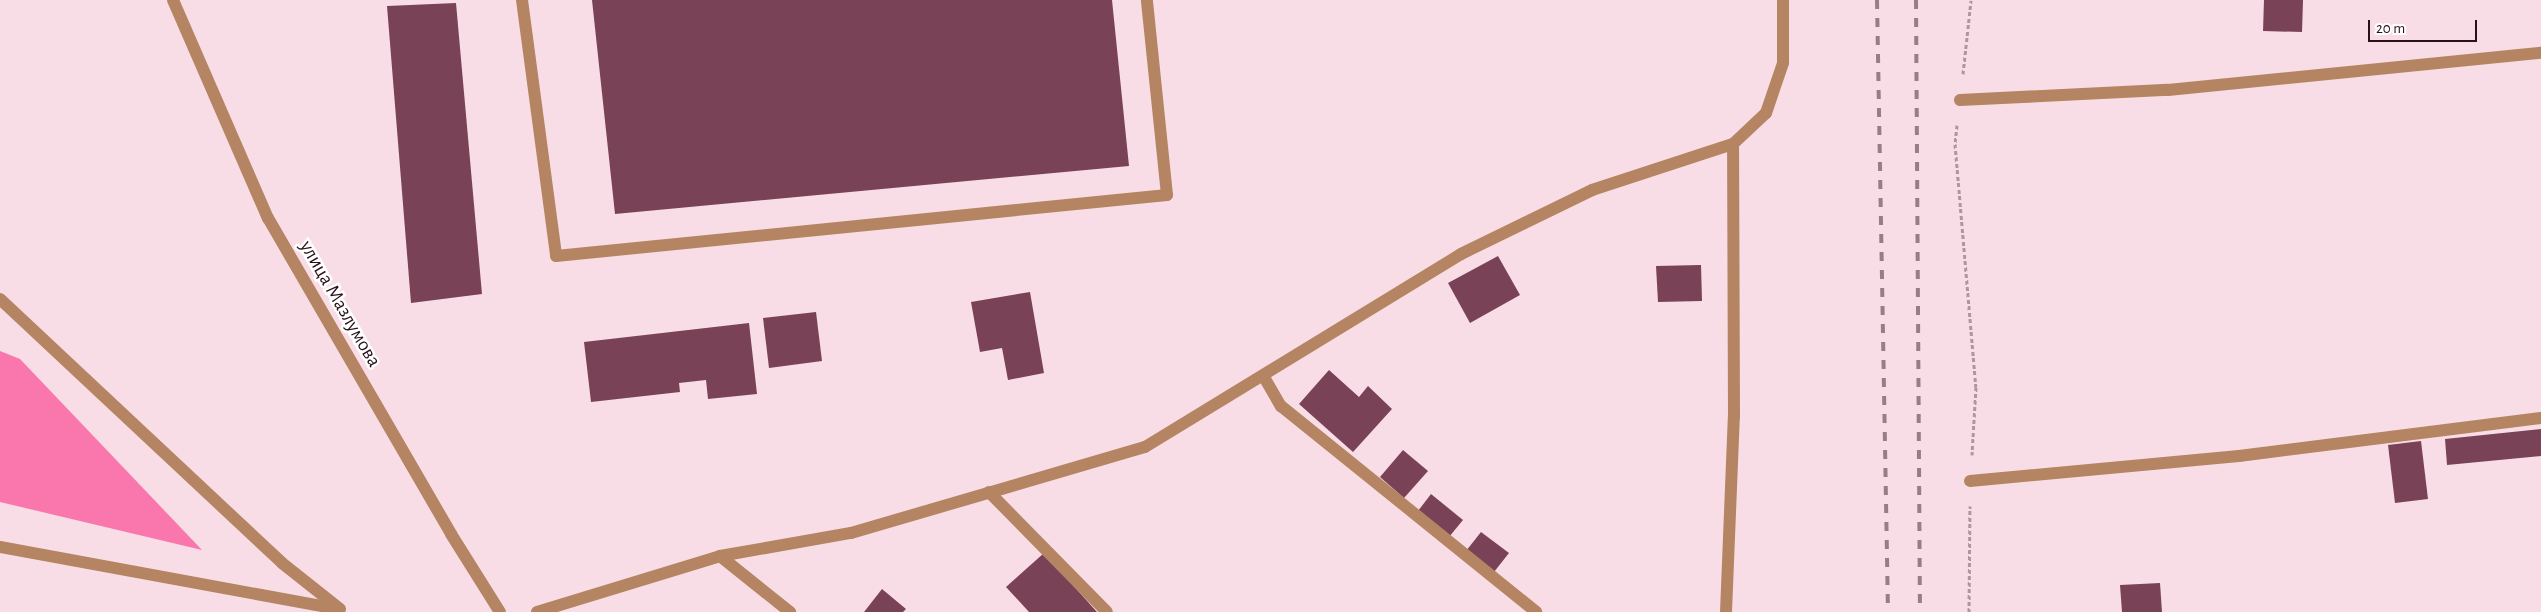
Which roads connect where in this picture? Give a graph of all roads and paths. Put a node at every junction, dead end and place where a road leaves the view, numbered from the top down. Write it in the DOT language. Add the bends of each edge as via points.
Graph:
graph roads {
  1 [pos="173,0"];
  2 [pos="522,0"];
  3 [pos="1147,0"];
  4 [pos="1783,0"];
  5 [pos="1971,0"];
  6 [pos="2541,53"];
  7 [pos="1960,100"];
  8 [pos="1733,144"];
  9 [pos="0,299"];
  10 [pos="1264,377"];
  11 [pos="2541,418"];
  12 [pos="1970,481"];
  13 [pos="989,492"];
  14 [pos="0,547"];
  15 [pos="720,556"];
  16 [pos="341,611"];
  17 [pos="500,612"];
  18 [pos="537,612"];
  19 [pos="790,612"];
  20 [pos="1107,612"];
  21 [pos="1536,612"];
  22 [pos="1726,612"];
  23 [pos="1969,612"];
  1 -- 17 [label="street, улица Мазлумова" via="268,218 451,534"];
  2 -- 3 [label="street" via="556,256 1167,195"];
  4 -- 8 [label="street" via="1783,63 1766,113"];
  5 -- 7 [label="path"];
  6 -- 7 [label="street" via="2168,90"];
  7 -- 12 [label="path" via="1955,144 1976,387"];
  8 -- 10 [label="street" via="1592,190 1461,254"];
  8 -- 22 [label="street" via="1734,417"];
  9 -- 16 [label="street" via="282,563"];
  10 -- 13 [label="street" via="1145,446"];
  10 -- 21 [label="street" via="1281,406"];
  11 -- 12 [label="street" via="2240,456"];
  12 -- 23 [label="path"];
  13 -- 15 [label="street" via="851,533"];
  13 -- 20 [label="street"];
  14 -- 16 [label="street"];
  15 -- 18 [label="street"];
  15 -- 19 [label="street"];
}
